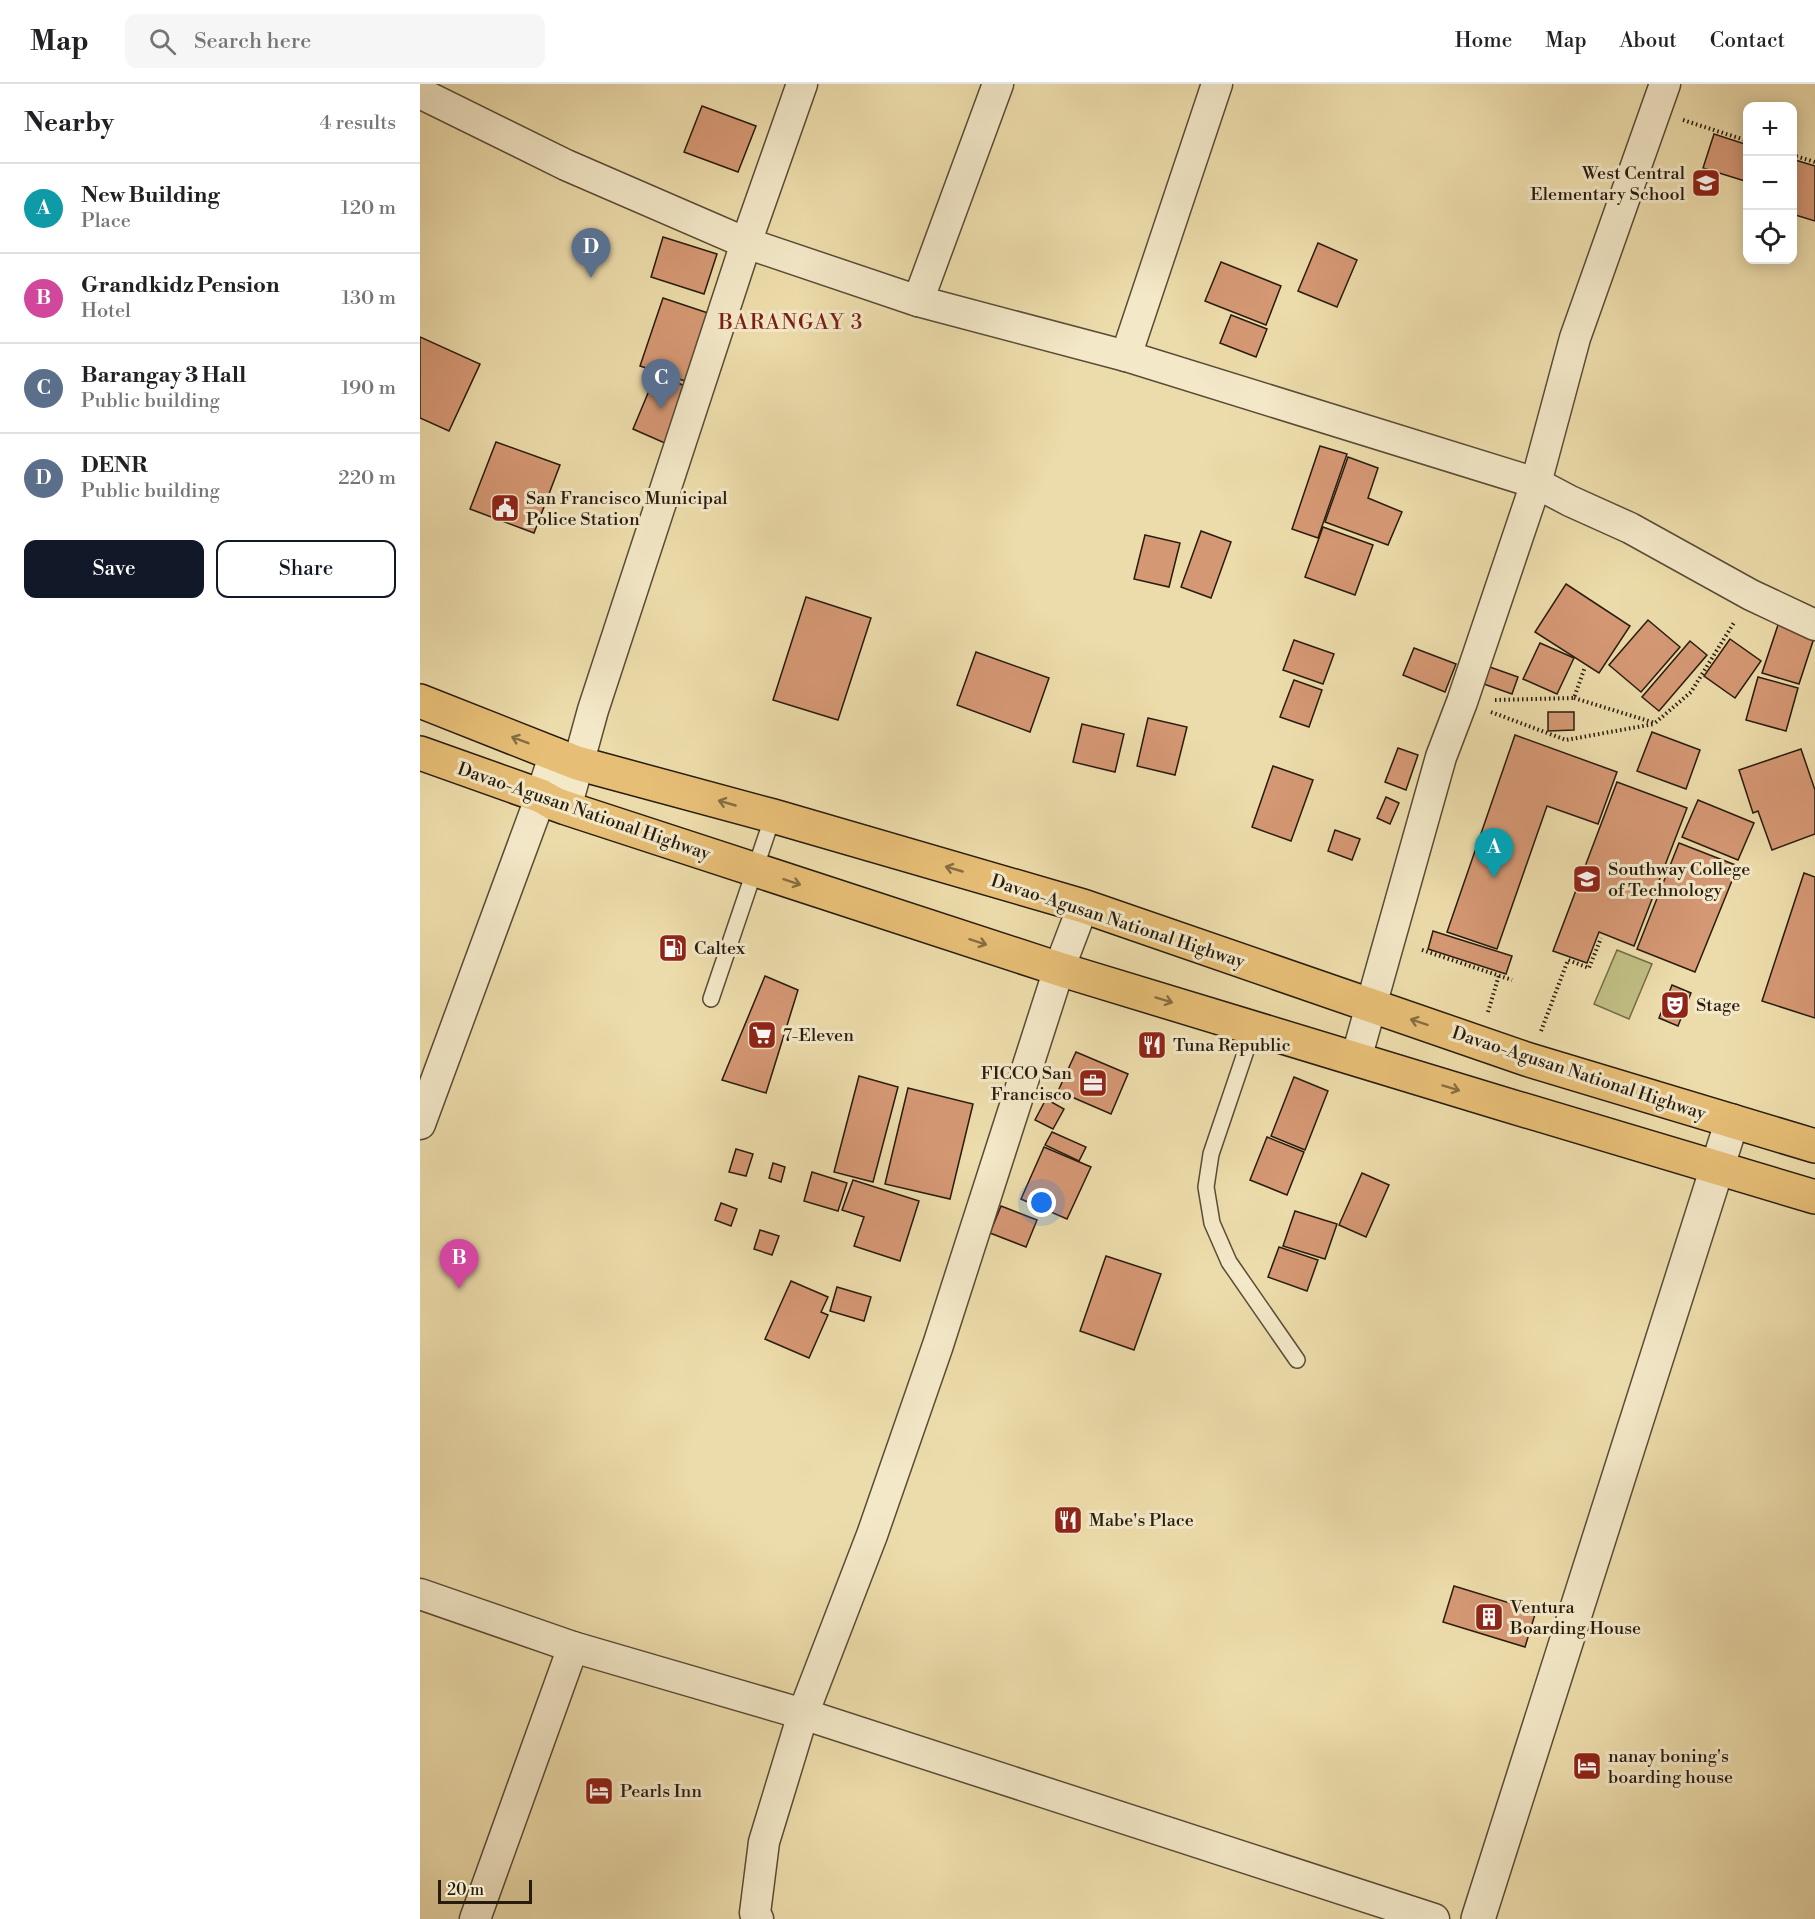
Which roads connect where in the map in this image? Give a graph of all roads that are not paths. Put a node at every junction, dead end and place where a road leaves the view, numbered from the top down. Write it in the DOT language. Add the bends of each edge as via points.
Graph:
graph roads {
  1 [pos="802,84"];
  2 [pos="998,84"];
  3 [pos="1217,84"];
  4 [pos="420,93"];
  5 [pos="1661,97"];
  6 [pos="746,243"];
  7 [pos="918,301"];
  8 [pos="1126,356"];
  9 [pos="1536,483"];
  10 [pos="1815,625"];
  11 [pos="420,701"];
  12 [pos="420,753"];
  13 [pos="566,758"];
  14 [pos="553,802"];
  15 [pos="773,816"];
  16 [pos="755,869"];
  17 [pos="1083,906"];
  18 [pos="1059,969"];
  19 [pos="711,999"];
  20 [pos="1371,1006"];
  21 [pos="1254,1027"];
  22 [pos="1356,1059"];
  23 [pos="1732,1121"];
  24 [pos="420,1124"];
  25 [pos="1815,1146"];
  26 [pos="1716,1168"];
  27 [pos="1815,1197"];
  28 [pos="1297,1360"];
  29 [pos="420,1594"];
  30 [pos="573,1647"];
  31 [pos="803,1714"];
  32 [pos="475,1919"];
  33 [pos="758,1919"];
  34 [pos="1434,1919"];
  35 [pos="1478,1919"];
  1 -- 6 [label="street"];
  2 -- 7 [label="street"];
  3 -- 8 [label="street"];
  4 -- 6 [label="street" via="566,165"];
  5 -- 9 [label="street" via="1575,338"];
  6 -- 7 [label="street"];
  6 -- 13 [label="street"];
  7 -- 8 [label="street"];
  8 -- 9 [label="street"];
  9 -- 10 [label="street"];
  9 -- 20 [label="street" via="1440,757"];
  13 -- 11 [label="highway, Davao-Agusan National Highway, one-way"];
  12 -- 14 [label="highway, Davao-Agusan National Highway"];
  13 -- 14 [label="street"];
  15 -- 13 [label="highway, Davao-Agusan National Highway, one-way"];
  14 -- 16 [label="highway, Davao-Agusan National Highway"];
  14 -- 24 [label="street"];
  15 -- 16 [label="lane"];
  17 -- 15 [label="highway, Davao-Agusan National Highway, one-way"];
  16 -- 18 [label="highway, Davao-Agusan National Highway, one-way"];
  16 -- 19 [label="lane"];
  17 -- 18 [label="street"];
  17 -- 20 [label="highway, Davao-Agusan National Highway"];
  18 -- 21 [label="highway, Davao-Agusan National Highway, one-way"];
  18 -- 31 [label="street" via="938,1345 872,1535"];
  20 -- 22 [label="street"];
  23 -- 20 [label="highway, Davao-Agusan National Highway, one-way" via="1530,1060"];
  21 -- 22 [label="highway, Davao-Agusan National Highway"];
  21 -- 28 [label="lane" via="1211,1154 1206,1187 1212,1223 1229,1262"];
  22 -- 26 [label="highway, Davao-Agusan National Highway, one-way"];
  23 -- 25 [label="highway, Davao-Agusan National Highway"];
  23 -- 26 [label="street"];
  26 -- 27 [label="highway, Davao-Agusan National Highway"];
  26 -- 35 [label="street"];
  29 -- 30 [label="street"];
  30 -- 31 [label="street"];
  30 -- 32 [label="street"];
  31 -- 33 [label="street" via="764,1842 755,1912"];
  31 -- 34 [label="street"];
}
